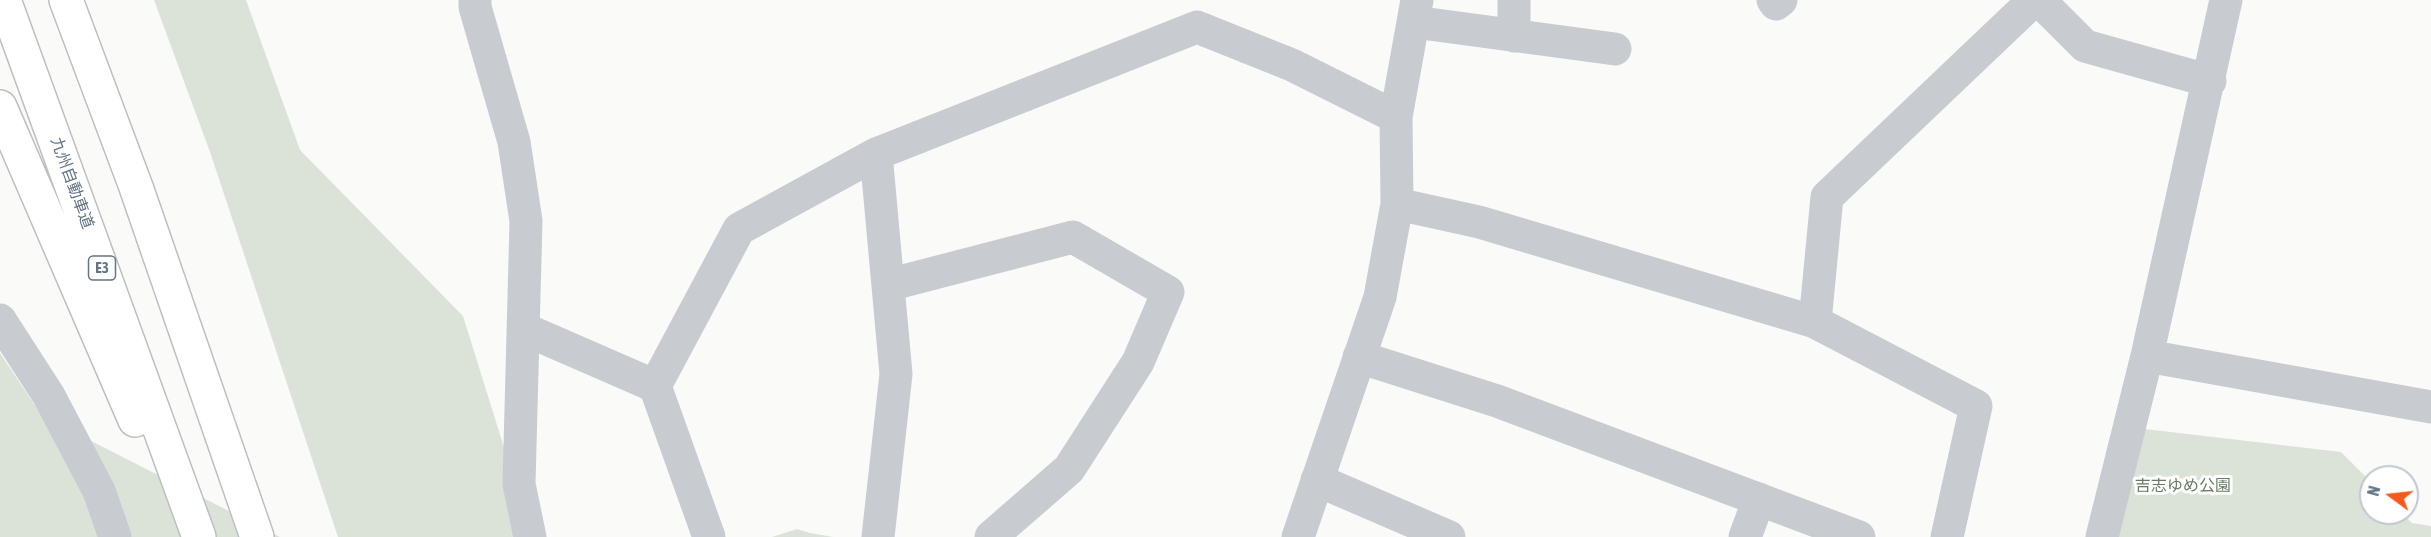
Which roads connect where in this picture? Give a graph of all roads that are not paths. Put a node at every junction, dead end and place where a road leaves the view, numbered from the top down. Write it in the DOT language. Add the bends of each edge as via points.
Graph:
graph roads {
  1 [pos="4,0"];
  2 [pos="66,0"];
  3 [pos="85,0"];
  4 [pos="475,0"];
  5 [pos="1514,0"];
  6 [pos="1773,0"];
  7 [pos="1781,0"];
  8 [pos="2037,0"];
  9 [pos="2226,0"];
  10 [pos="1415,11"];
  11 [pos="1514,36"];
  12 [pos="1615,49"];
  13 [pos="2210,81"];
  14 [pos="0,107"];
  15 [pos="1396,117"];
  16 [pos="876,154"];
  17 [pos="136,188"];
  18 [pos="1397,204"];
  19 [pos="888,285"];
  20 [pos="0,320"];
  21 [pos="1815,322"];
  22 [pos="524,329"];
  23 [pos="2147,356"];
  24 [pos="1359,357"];
  25 [pos="655,386"];
  26 [pos="2431,407"];
  27 [pos="1317,480"];
  28 [pos="1759,500"];
  29 [pos="116,537"];
  30 [pos="186,537"];
  31 [pos="199,537"];
  32 [pos="257,537"];
  33 [pos="530,537"];
  34 [pos="709,537"];
  35 [pos="878,537"];
  36 [pos="991,537"];
  37 [pos="1298,537"];
  38 [pos="1449,537"];
  39 [pos="1745,537"];
  40 [pos="1859,537"];
  41 [pos="1947,537"];
  42 [pos="2102,537"];
  1 -- 31 [label="highway, 九州自動車道 / E3"];
  2 -- 17 [label="highway"];
  3 -- 17 [label="highway"];
  4 -- 22 [label="street" via="514,142 526,221"];
  5 -- 11 [label="street"];
  6 -- 7 [label="street" via="1776,4"];
  8 -- 13 [label="street" via="2085,46"];
  8 -- 21 [label="street" via="1827,197"];
  9 -- 13 [label="street"];
  10 -- 11 [label="street"];
  10 -- 15 [label="street"];
  11 -- 12 [label="street"];
  13 -- 23 [label="street"];
  14 -- 30 [label="highway"];
  15 -- 16 [label="street" via="1292,65 1197,27"];
  15 -- 18 [label="street"];
  16 -- 19 [label="street"];
  16 -- 25 [label="street" via="739,229"];
  17 -- 32 [label="highway"];
  18 -- 21 [label="street" via="1479,222"];
  18 -- 24 [label="street" via="1380,297"];
  19 -- 35 [label="street" via="896,374"];
  19 -- 36 [label="street" via="1073,237 1168,292 1138,362 1069,470"];
  20 -- 29 [label="street" via="49,396 99,491"];
  21 -- 41 [label="street" via="1976,406"];
  22 -- 25 [label="street"];
  22 -- 33 [label="street" via="519,484"];
  23 -- 26 [label="street"];
  23 -- 42 [label="street"];
  24 -- 27 [label="street"];
  24 -- 28 [label="street" via="1497,401"];
  25 -- 34 [label="street"];
  27 -- 37 [label="street"];
  27 -- 38 [label="street"];
  28 -- 39 [label="street"];
  28 -- 40 [label="street"];
}
